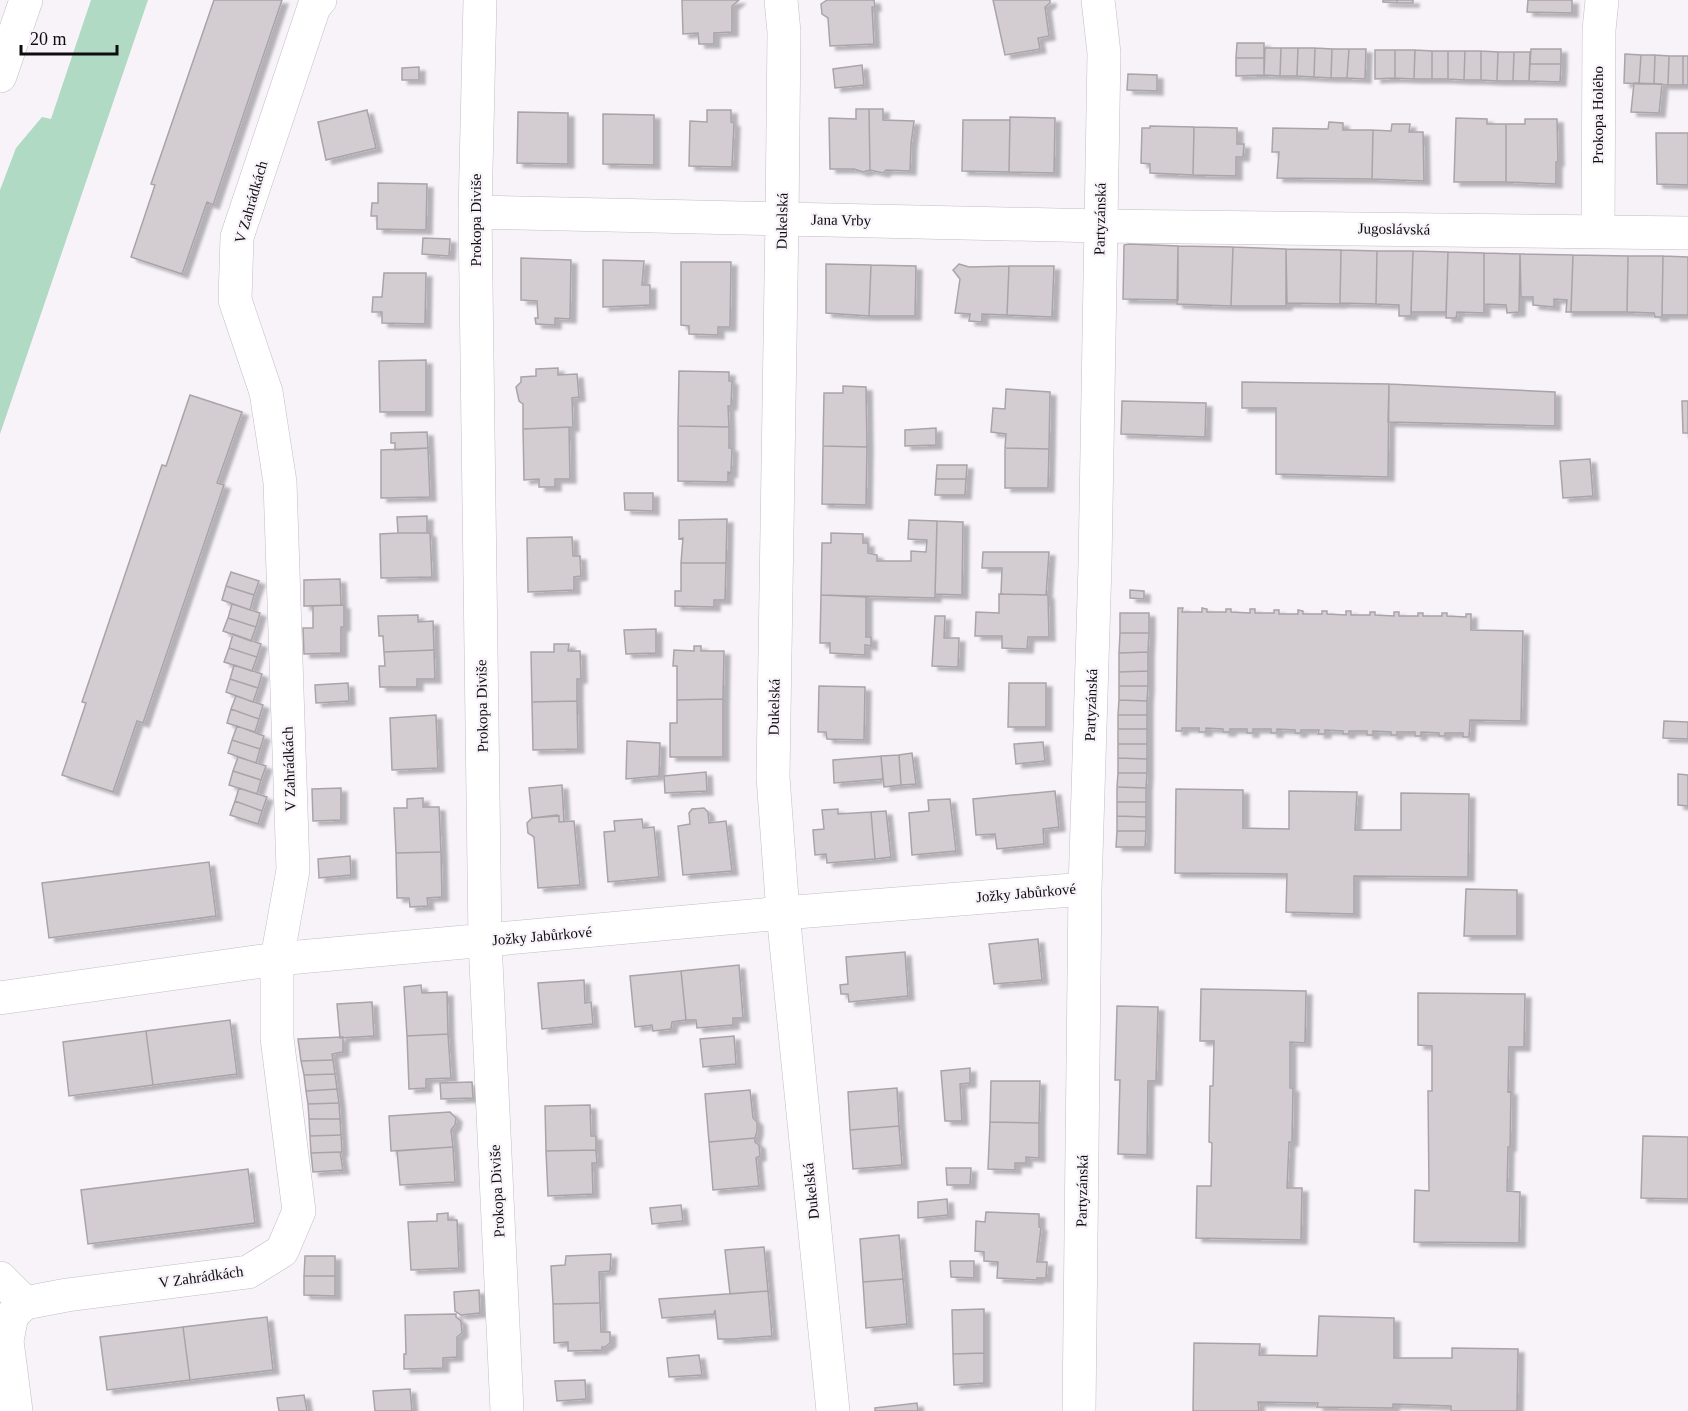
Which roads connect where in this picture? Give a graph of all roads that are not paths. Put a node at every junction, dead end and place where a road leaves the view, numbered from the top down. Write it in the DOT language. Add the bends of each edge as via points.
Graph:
graph roads {
  1 [pos="26,0"];
  2 [pos="320,0"];
  3 [pos="480,0"];
  4 [pos="781,0"];
  5 [pos="1098,0"];
  6 [pos="1602,0"];
  7 [pos="0,75"];
  8 [pos="475,212"];
  9 [pos="782,219"];
  10 [pos="1100,226"];
  11 [pos="1598,231"];
  12 [pos="1688,233"];
  13 [pos="1085,889"];
  14 [pos="783,913"];
  15 [pos="485,941"];
  16 [pos="277,959"];
  17 [pos="0,998"];
  18 [pos="0,1278"];
  19 [pos="25,1303"];
  20 [pos="16,1411"];
  21 [pos="507,1411"];
  22 [pos="833,1411"];
  23 [pos="1079,1411"];
  1 -- 7 [label="street"];
  2 -- 16 [label="street, V Zahrádkách" via="314,7 237,237 236,258 235,300 266,392 280,482 293,870"];
  3 -- 8 [label="street, Prokopa Diviše"];
  4 -- 9 [label="street, Dukelská"];
  5 -- 10 [label="street, Partyzánská" via="1104,53"];
  6 -- 11 [label="street, Prokopa Holého"];
  8 -- 9 [label="street, Jana Vrby"];
  8 -- 15 [label="street, Prokopa Diviše"];
  9 -- 10 [label="street, Jana Vrby"];
  9 -- 14 [label="street, Dukelská" via="773,777"];
  10 -- 11 [label="street, Jugoslávská"];
  10 -- 13 [label="street, Partyzánská"];
  11 -- 12 [label="street, Jugoslávská"];
  13 -- 14 [label="street, Jožky Jabůrkové"];
  13 -- 23 [label="street, Partyzánská"];
  14 -- 15 [label="street, Jožky Jabůrkové"];
  14 -- 22 [label="street, Dukelská"];
  15 -- 16 [label="street, Jožky Jabůrkové"];
  15 -- 21 [label="street, Prokopa Diviše"];
  16 -- 17 [label="street, Jožky Jabůrkové"];
  16 -- 19 [label="street, V Zahrádkách" via="277,1038 299,1211 282,1251 248,1272"];
  18 -- 19 [label="street"];
  19 -- 20 [label="street" via="12,1315 7,1341"];
}
